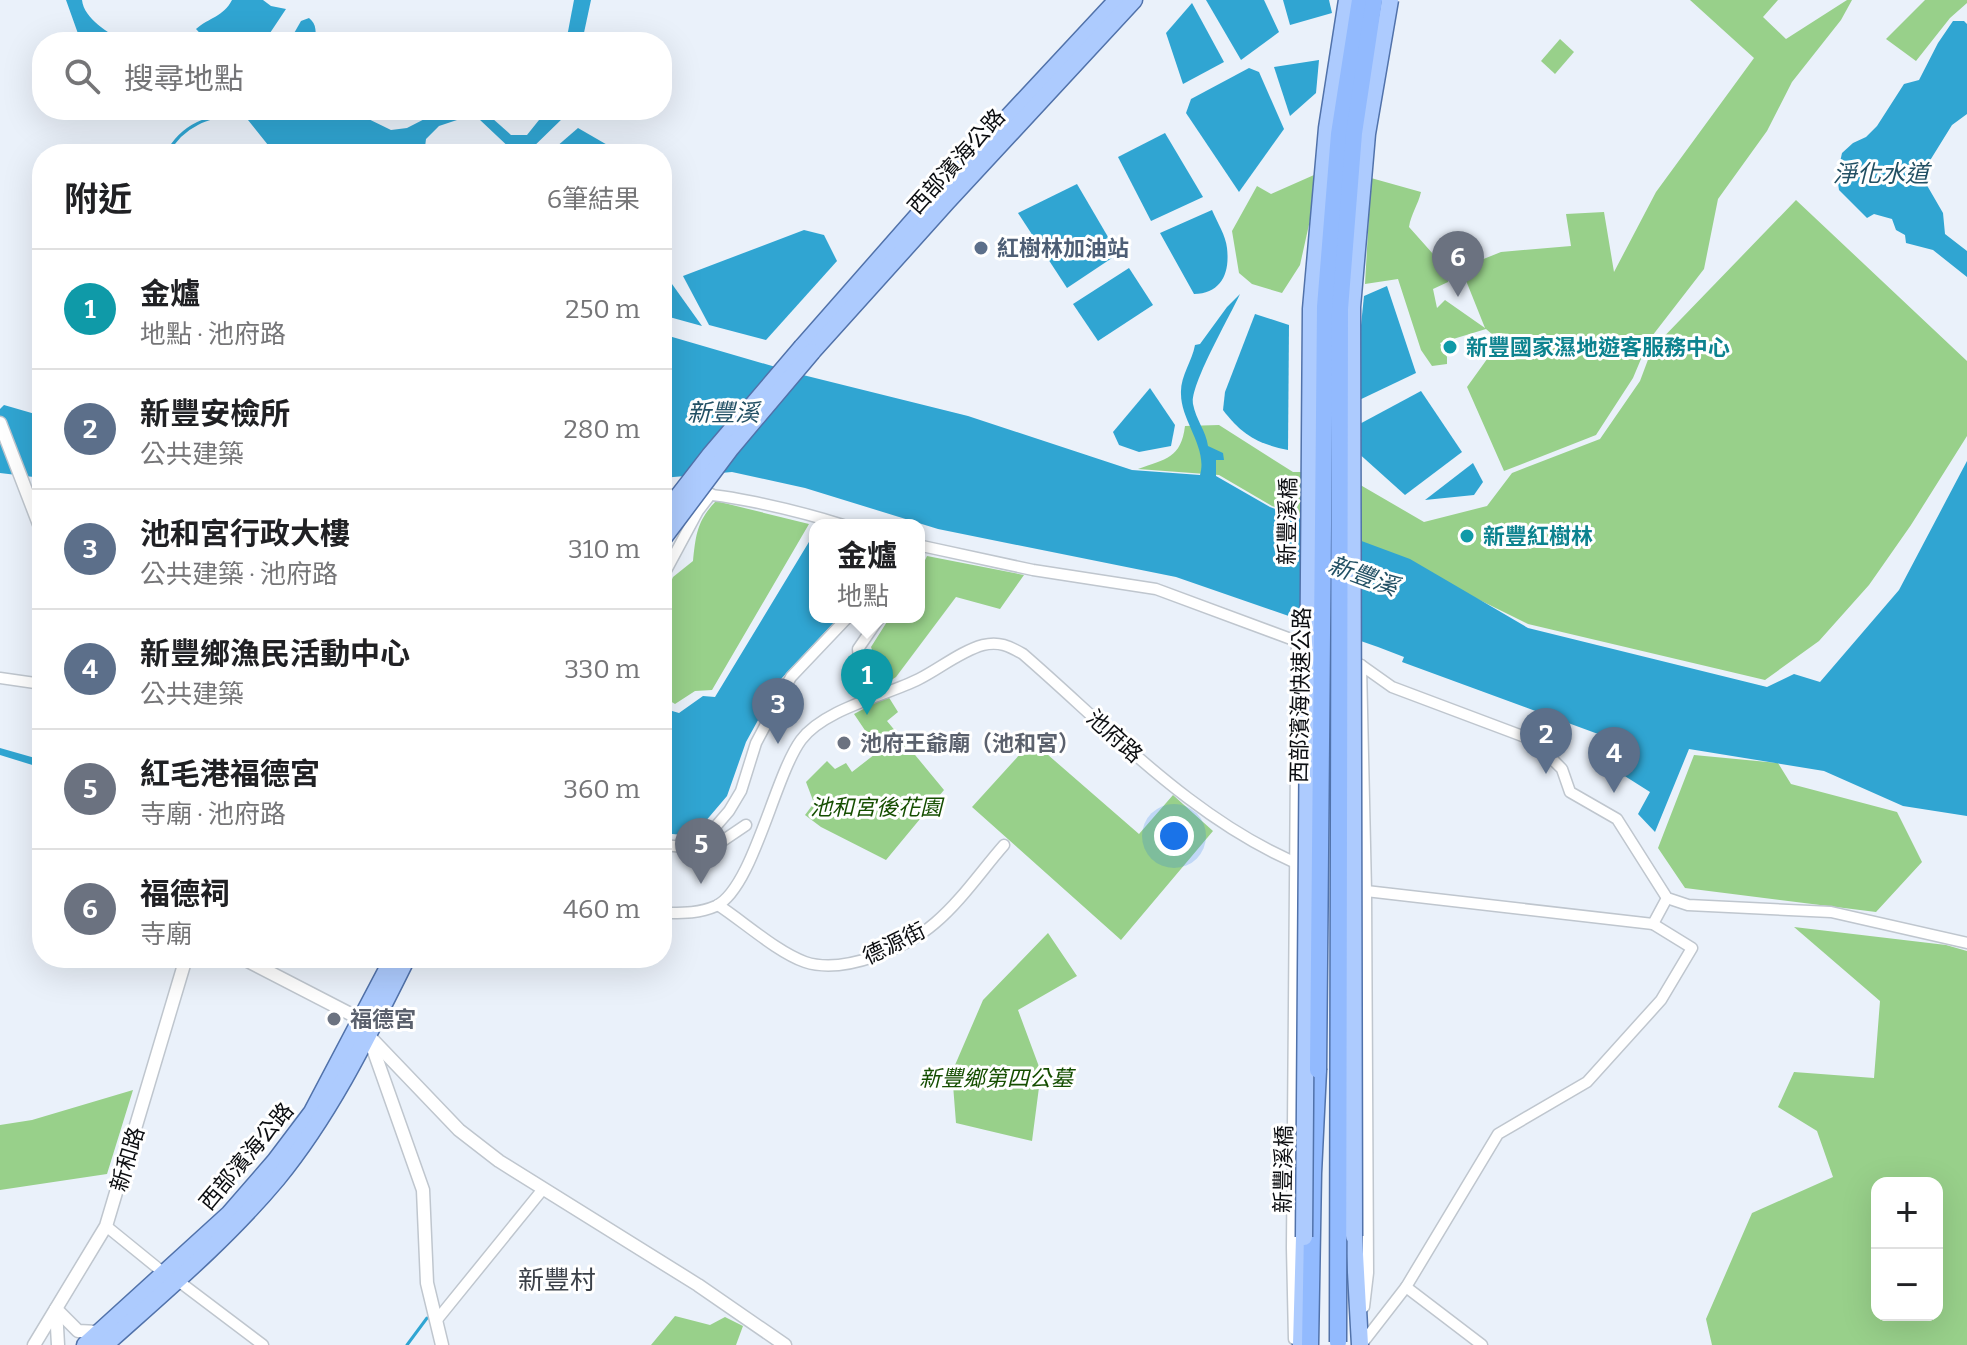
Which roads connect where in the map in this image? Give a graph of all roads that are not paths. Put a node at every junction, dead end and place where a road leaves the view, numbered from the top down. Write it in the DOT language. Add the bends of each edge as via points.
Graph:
graph roads {
  1 [pos="1117,0"];
  2 [pos="1134,0"];
  3 [pos="1347,0"];
  4 [pos="1360,0"];
  5 [pos="1374,0"];
  6 [pos="1390,0"];
  7 [pos="807,350"];
  8 [pos="0,423"];
  9 [pos="672,494"];
  10 [pos="684,494"];
  11 [pos="711,494"];
  12 [pos="672,504"];
  13 [pos="32,506"];
  14 [pos="698,511"];
  15 [pos="817,519"];
  16 [pos="672,527"];
  17 [pos="925,548"];
  18 [pos="672,559"];
  19 [pos="842,623"];
  20 [pos="876,623"];
  21 [pos="1297,641"];
  22 [pos="1361,665"];
  23 [pos="0,678"];
  24 [pos="32,683"];
  25 [pos="881,694"];
  26 [pos="1295,697"];
  27 [pos="1361,699"];
  28 [pos="729,811"];
  29 [pos="746,825"];
  30 [pos="761,832"];
  31 [pos="1004,845"];
  32 [pos="672,846"];
  33 [pos="697,848"];
  34 [pos="1295,863"];
  35 [pos="1366,891"];
  36 [pos="1667,898"];
  37 [pos="718,905"];
  38 [pos="672,913"];
  39 [pos="1653,924"];
  40 [pos="1967,943"];
  41 [pos="183,968"];
  42 [pos="260,968"];
  43 [pos="389,968"];
  44 [pos="401,968"];
  45 [pos="365,1027"];
  46 [pos="1318,1070"];
  47 [pos="543,1189"];
  48 [pos="106,1226"];
  49 [pos="171,1277"];
  50 [pos="1406,1287"];
  51 [pos="56,1309"];
  52 [pos="436,1321"];
  53 [pos="101,1338"];
  54 [pos="37,1343"];
  55 [pos="1334,1344"];
  56 [pos="58,1345"];
  57 [pos="85,1345"];
  58 [pos="263,1345"];
  59 [pos="442,1345"];
  60 [pos="785,1345"];
  61 [pos="1298,1345"];
  62 [pos="1310,1345"];
  63 [pos="1361,1345"];
  64 [pos="1482,1345"];
  1 -- 7 [label="main road, 西部濱海公路" via="940,190"];
  2 -- 7 [label="main road, 西部濱海公路"];
  3 -- 61 [label="main road, 新豐溪橋, bridge" via="1327,128 1311,309 1304,1237"];
  4 -- 46 [label="highway, 西部濱海快速公路, bridge" via="1339,134 1325,307"];
  5 -- 55 [label="highway, 西部濱海快速公路, bridge" via="1354,133 1340,309"];
  6 -- 63 [label="main road, bridge" via="1367,134 1352,307 1354,1236"];
  7 -- 12 [label="main road, bridge"];
  7 -- 16 [label="main road, bridge"];
  8 -- 13 [label="street"];
  9 -- 10 [label="street"];
  10 -- 11 [label="street"];
  10 -- 14 [label="street"];
  11 -- 14 [label="street"];
  11 -- 15 [label="street"];
  14 -- 18 [label="street"];
  17 -- 21 [label="street" via="1156,589"];
  19 -- 28 [label="street" via="791,677 756,743"];
  20 -- 25 [label="street" via="858,649"];
  21 -- 22 [label="street"];
  21 -- 26 [label="street"];
  22 -- 27 [label="street"];
  22 -- 36 [label="street" via="1392,687 1533,740 1562,769 1570,792 1617,819"];
  23 -- 24 [label="street"];
  25 -- 30 [label="street, 池府路" via="834,715 802,739"];
  25 -- 34 [label="street, 池府路" via="983,645 1009,646 1197,805"];
  26 -- 27 [label="street"];
  26 -- 34 [label="street"];
  27 -- 35 [label="street"];
  28 -- 29 [label="street"];
  28 -- 33 [label="street"];
  29 -- 30 [label="street"];
  29 -- 33 [label="street" via="712,848"];
  30 -- 37 [label="street, 池府路" via="737,884"];
  31 -- 37 [label="street, 德源街" via="936,922 883,953 836,966 792,956"];
  32 -- 33 [label="street"];
  34 -- 35 [label="street, 池府路"];
  34 -- 61 [label="street" via="1292,1248"];
  35 -- 39 [label="street, 池府路"];
  35 -- 63 [label="street" via="1368,1273"];
  36 -- 39 [label="street"];
  36 -- 40 [label="street" via="1688,905 1831,912"];
  37 -- 38 [label="street"];
  39 -- 50 [label="street" via="1692,948 1661,1000 1587,1082 1498,1134"];
  41 -- 48 [label="street, 新和路"];
  42 -- 45 [label="street"];
  43 -- 45 [label="main road, 西部濱海公路"];
  44 -- 45 [label="main road, 西部濱海公路"];
  45 -- 47 [label="street" via="459,1130"];
  45 -- 49 [label="main road, 西部濱海公路" via="275,1161"];
  45 -- 52 [label="street" via="423,1190 427,1283"];
  46 -- 55 [label="highway, 西部濱海快速公路"];
  46 -- 62 [label="highway"];
  47 -- 52 [label="street"];
  47 -- 60 [label="street"];
  48 -- 49 [label="street"];
  48 -- 51 [label="street, 新和路"];
  49 -- 53 [label="main road, 西部濱海公路"];
  49 -- 58 [label="street"];
  50 -- 63 [label="street"];
  50 -- 64 [label="street"];
  51 -- 53 [label="street" via="78,1331"];
  51 -- 54 [label="street, 新和路"];
  51 -- 56 [label="street"];
  52 -- 59 [label="street"];
  53 -- 57 [label="main road, 西部濱海公路"];
}
